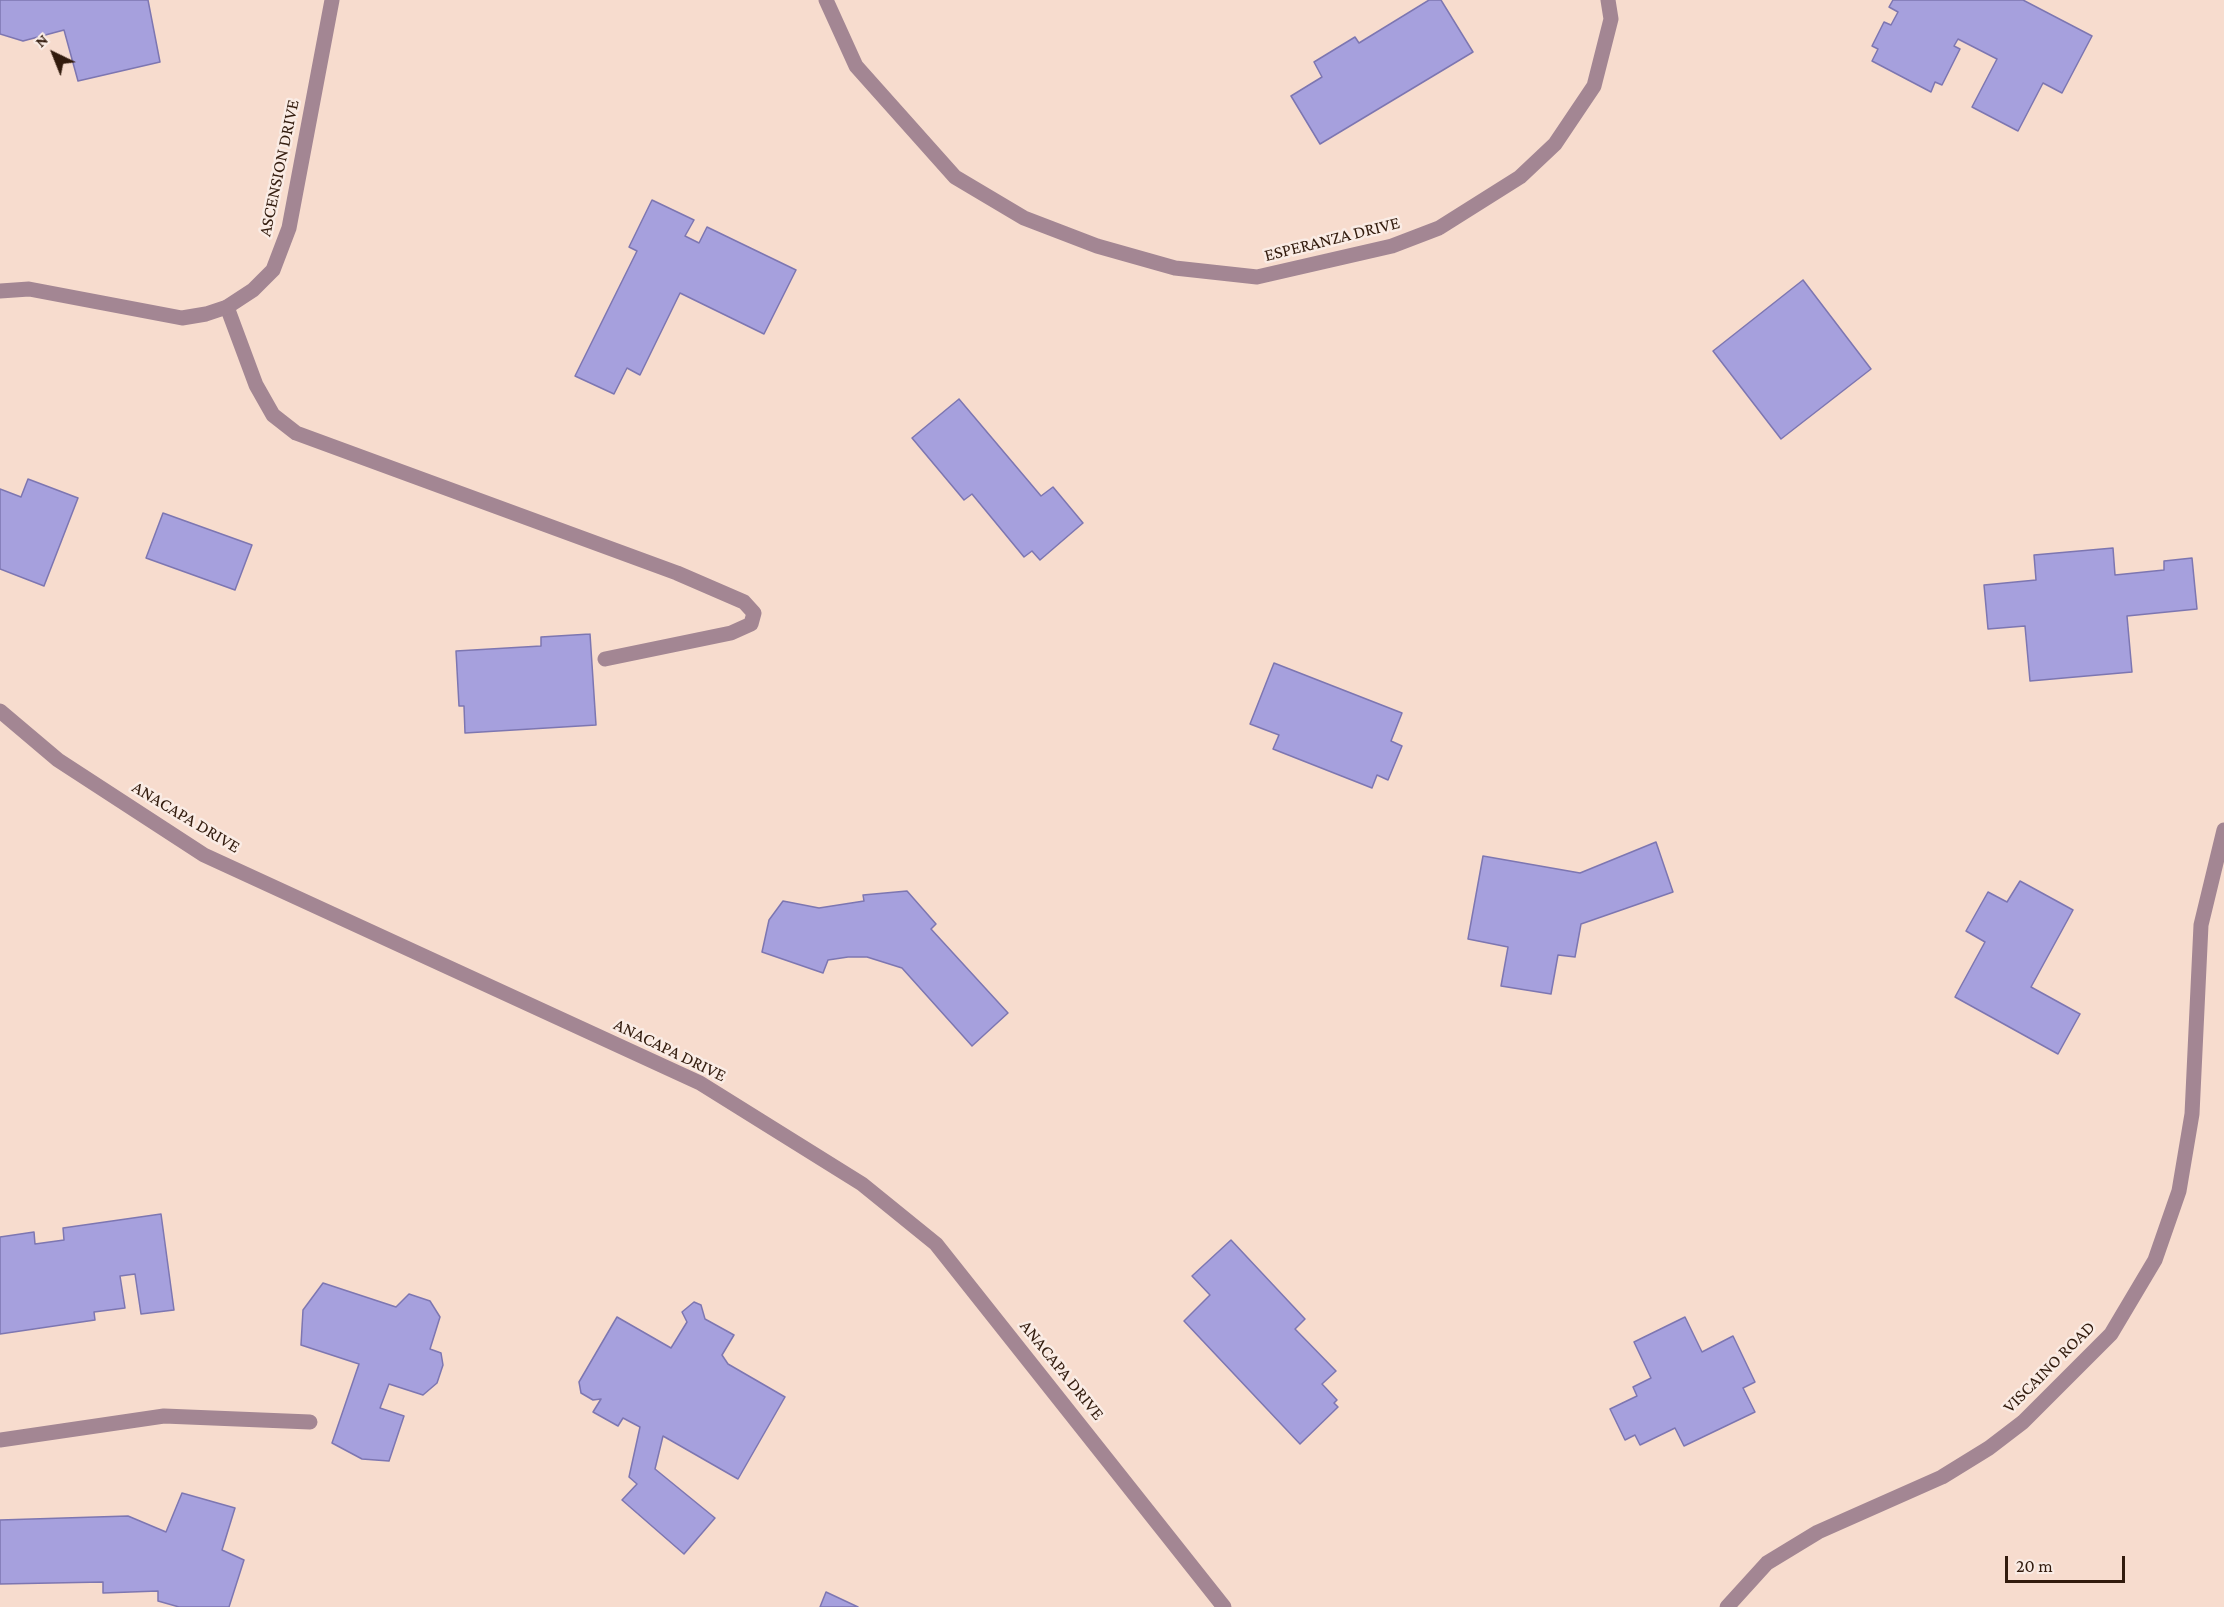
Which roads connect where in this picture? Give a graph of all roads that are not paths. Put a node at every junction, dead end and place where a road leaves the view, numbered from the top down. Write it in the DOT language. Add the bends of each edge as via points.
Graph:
graph roads {
  1 [pos="332,0"];
  2 [pos="826,0"];
  3 [pos="1608,0"];
  4 [pos="0,291"];
  5 [pos="227,307"];
  6 [pos="605,659"];
  7 [pos="0,711"];
  8 [pos="2224,830"];
  9 [pos="310,1422"];
  10 [pos="0,1440"];
  11 [pos="1224,1607"];
  12 [pos="1727,1607"];
  1 -- 5 [label="street, ASCENSION DRIVE" via="290,228 273,270 253,291"];
  2 -- 3 [label="street, ESPERANZA DRIVE" via="856,66 955,177 1024,218 1097,246 1175,268 1257,277 1392,246 1439,228 1520,177 1555,144 1594,86 1611,19"];
  4 -- 5 [label="street, ASCENSION DRIVE" via="29,289 182,318"];
  5 -- 6 [label="street" via="256,386 273,415 296,433 676,573 744,602 754,613 751,624 731,633"];
  7 -- 11 [label="street, ANACAPA DRIVE" via="58,760 204,855 700,1083 862,1184 936,1244"];
  8 -- 12 [label="street, VISCAINO ROAD" via="2201,925 2192,1114 2179,1191 2155,1260 2111,1334 2023,1422 1989,1448 1942,1477 1818,1532 1767,1563"];
  9 -- 10 [label="street" via="164,1416"];
}
